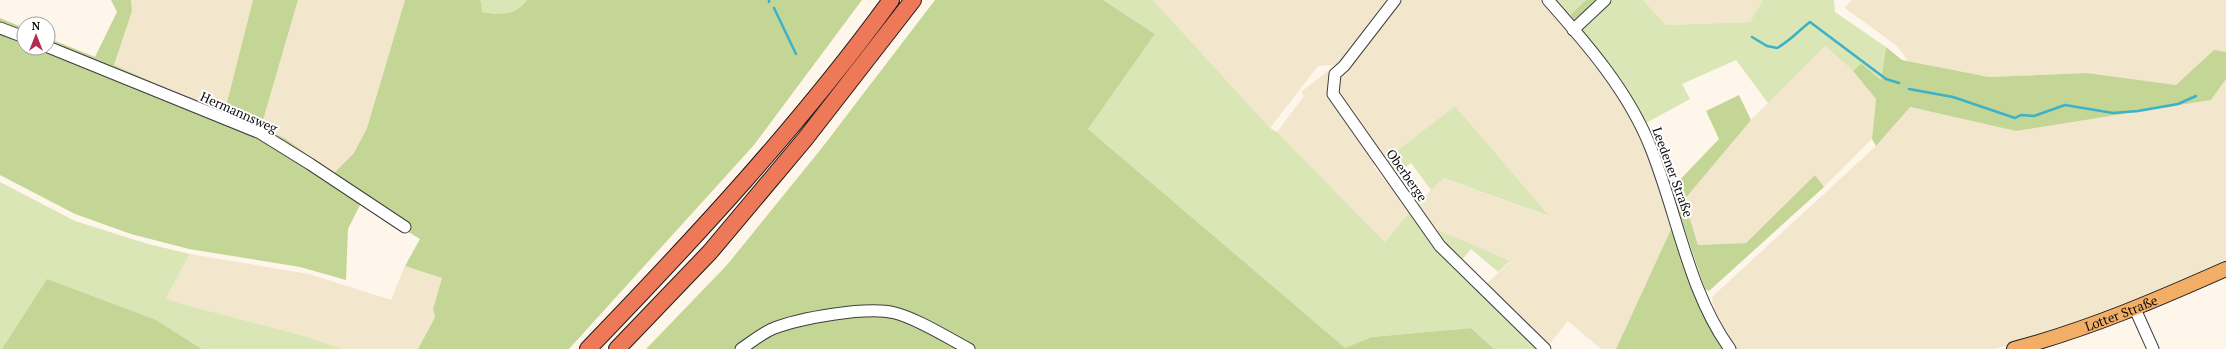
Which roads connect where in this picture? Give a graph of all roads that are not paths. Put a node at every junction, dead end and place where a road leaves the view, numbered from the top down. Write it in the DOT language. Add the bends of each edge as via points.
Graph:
graph roads {
  1 [pos="891,0"];
  2 [pos="913,0"];
  3 [pos="1395,0"];
  4 [pos="1548,0"];
  5 [pos="1605,0"];
  6 [pos="0,28"];
  7 [pos="1574,30"];
  8 [pos="16,35"];
  9 [pos="56,50"];
  10 [pos="405,227"];
  11 [pos="2226,269"];
  12 [pos="2135,309"];
  13 [pos="588,349"];
  14 [pos="617,349"];
  15 [pos="740,349"];
  16 [pos="969,349"];
  17 [pos="1546,349"];
  18 [pos="1730,349"];
  19 [pos="2014,349"];
  20 [pos="2153,349"];
  1 -- 13 [label="highway" via="858,46 781,139 691,242"];
  2 -- 14 [label="highway" via="805,139 710,252"];
  3 -- 17 [label="street, Oberberge" via="1363,43 1335,74 1333,94 1440,246"];
  4 -- 7 [label="street, Leedener Straße"];
  5 -- 7 [label="street"];
  6 -- 8 [label="street"];
  7 -- 18 [label="street, Leedener Straße" via="1615,82 1643,129 1669,196 1694,279 1723,340"];
  9 -- 10 [label="street, Hermannsweg" via="260,133"];
  11 -- 12 [label="main road, Lotter Straße"];
  12 -- 19 [label="main road, Lotter Straße" via="2084,329"];
  12 -- 20 [label="street"];
  15 -- 16 [label="street" via="770,330 799,320 883,310 909,318"];
}
